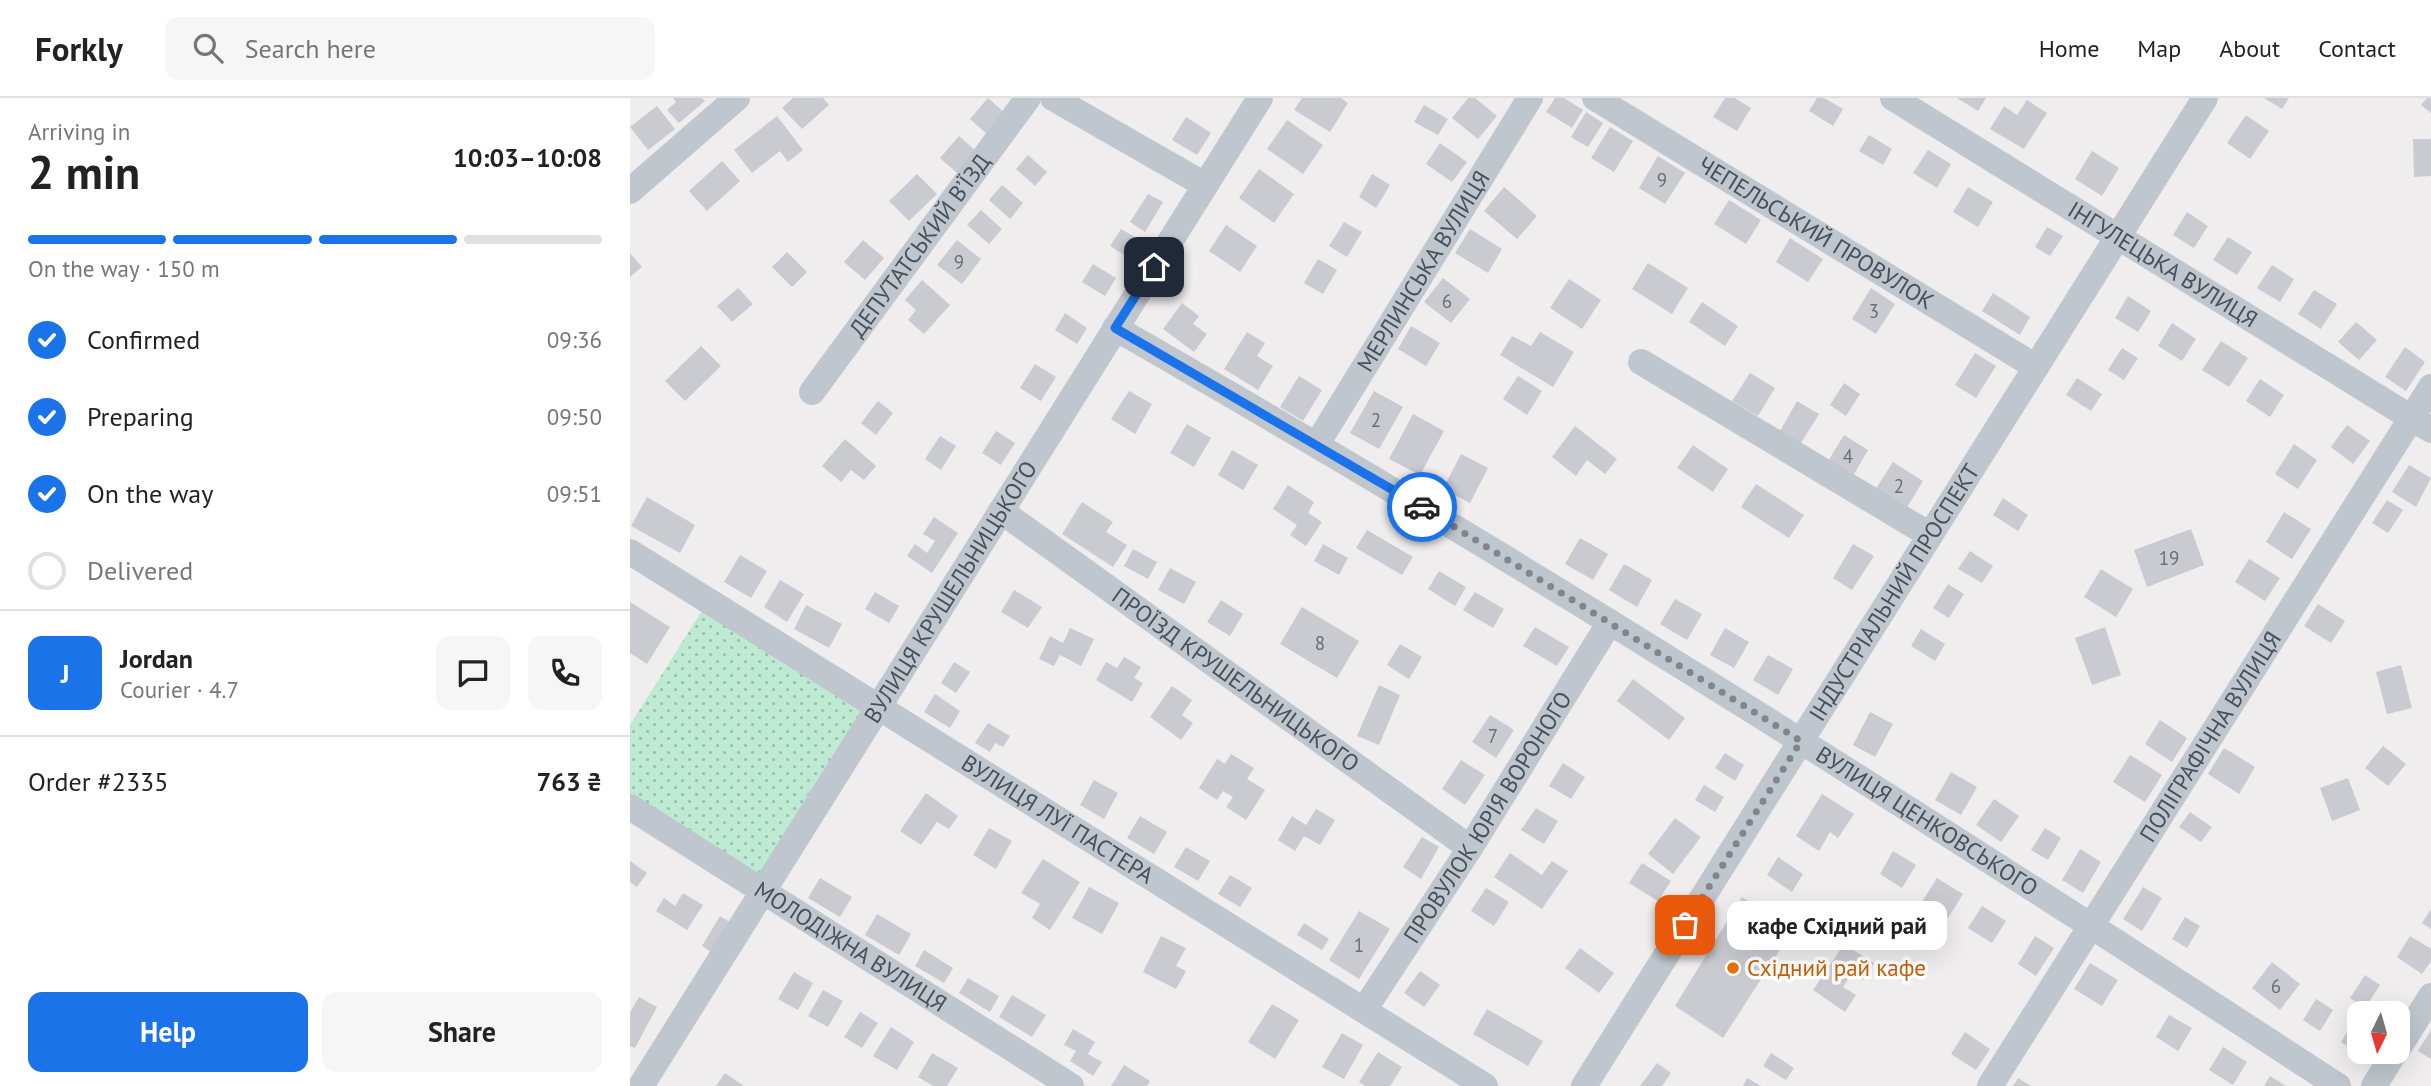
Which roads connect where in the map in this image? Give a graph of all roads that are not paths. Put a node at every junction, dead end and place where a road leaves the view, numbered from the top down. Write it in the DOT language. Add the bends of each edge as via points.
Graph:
graph roads {
  1 [pos="737,98"];
  2 [pos="1028,98"];
  3 [pos="1053,98"];
  4 [pos="1260,98"];
  5 [pos="1530,98"];
  6 [pos="1595,98"];
  7 [pos="1894,98"];
  8 [pos="2205,98"];
  9 [pos="1205,185"];
  10 [pos="630,191"];
  11 [pos="2119,235"];
  12 [pos="1115,328"];
  13 [pos="1641,362"];
  14 [pos="2036,368"];
  15 [pos="2431,387"];
  16 [pos="812,392"];
  17 [pos="2421,424"];
  18 [pos="1318,444"];
  19 [pos="1001,511"];
  20 [pos="1930,535"];
  21 [pos="630,552"];
  22 [pos="1610,622"];
  23 [pos="878,707"];
  24 [pos="1801,741"];
  25 [pos="630,807"];
  26 [pos="1470,848"];
  27 [pos="763,891"];
  28 [pos="2090,924"];
  29 [pos="2431,996"];
  30 [pos="1364,1010"];
  31 [pos="2410,1028"];
  32 [pos="2387,1064"];
  33 [pos="645,1079"];
  34 [pos="1071,1086"];
  35 [pos="1485,1086"];
  36 [pos="1584,1086"];
  37 [pos="1990,1086"];
  38 [pos="2338,1086"];
  39 [pos="2374,1086"];
  1 -- 10 [label="street"];
  2 -- 16 [label="street, ДЕПУТАТСЬКИЙ В’ЇЗД"];
  3 -- 9 [label="street"];
  4 -- 9 [label="street, ВУЛИЦЯ КРУШЕЛЬНИЦЬКОГО"];
  5 -- 18 [label="street, МЕРЛИНСЬКА ВУЛИЦЯ"];
  6 -- 14 [label="street, ЧЕПЕЛЬСЬКИЙ ПРОВУЛОК"];
  7 -- 11 [label="street, ІНГУЛЕЦЬКА ВУЛИЦЯ"];
  8 -- 11 [label="street, ІНДУСТРІАЛЬНИЙ ПРОСПЕКТ"];
  9 -- 12 [label="street, ВУЛИЦЯ КРУШЕЛЬНИЦЬКОГО"];
  11 -- 14 [label="street, ІНДУСТРІАЛЬНИЙ ПРОСПЕКТ"];
  11 -- 17 [label="street, ІНГУЛЕЦЬКА ВУЛИЦЯ"];
  12 -- 18 [label="street, ВУЛИЦЯ ЦЕНКОВСЬКОГО"];
  12 -- 19 [label="street, ВУЛИЦЯ КРУШЕЛЬНИЦЬКОГО"];
  13 -- 20 [label="street"];
  14 -- 20 [label="street, ІНДУСТРІАЛЬНИЙ ПРОСПЕКТ"];
  15 -- 17 [label="street, ПОЛІГРАФІЧНА ВУЛИЦЯ"];
  17 -- 28 [label="street, ПОЛІГРАФІЧНА ВУЛИЦЯ"];
  18 -- 22 [label="street, ВУЛИЦЯ ЦЕНКОВСЬКОГО"];
  19 -- 23 [label="street, ВУЛИЦЯ КРУШЕЛЬНИЦЬКОГО"];
  19 -- 26 [label="street, ПРОЇЗД КРУШЕЛЬНИЦЬКОГО"];
  20 -- 24 [label="street, ІНДУСТРІАЛЬНИЙ ПРОСПЕКТ"];
  21 -- 23 [label="street, ВУЛИЦЯ ЛУЇ ПАСТЕРА"];
  22 -- 24 [label="street, ВУЛИЦЯ ЦЕНКОВСЬКОГО"];
  22 -- 26 [label="street, ПРОВУЛОК ЮРІЯ ВОРОНОГО"];
  23 -- 27 [label="street, ВУЛИЦЯ КРУШЕЛЬНИЦЬКОГО"];
  23 -- 30 [label="street, ВУЛИЦЯ ЛУЇ ПАСТЕРА"];
  24 -- 28 [label="street, ВУЛИЦЯ ЦЕНКОВСЬКОГО"];
  24 -- 36 [label="street, ІНДУСТРІАЛЬНИЙ ПРОСПЕКТ"];
  25 -- 27 [label="street, МОЛОДІЖНА ВУЛИЦЯ"];
  26 -- 30 [label="street, ПРОВУЛОК ЮРІЯ ВОРОНОГО"];
  27 -- 33 [label="street, ВУЛИЦЯ КРУШЕЛЬНИЦЬКОГО"];
  27 -- 34 [label="street, МОЛОДІЖНА ВУЛИЦЯ"];
  28 -- 37 [label="street, ПОЛІГРАФІЧНА ВУЛИЦЯ"];
  28 -- 38 [label="street, ВУЛИЦЯ ЦЕНКОВСЬКОГО"];
  29 -- 31 [label="street"];
  30 -- 35 [label="street, ВУЛИЦЯ ЛУЇ ПАСТЕРА"];
  32 -- 39 [label="street"];
}
